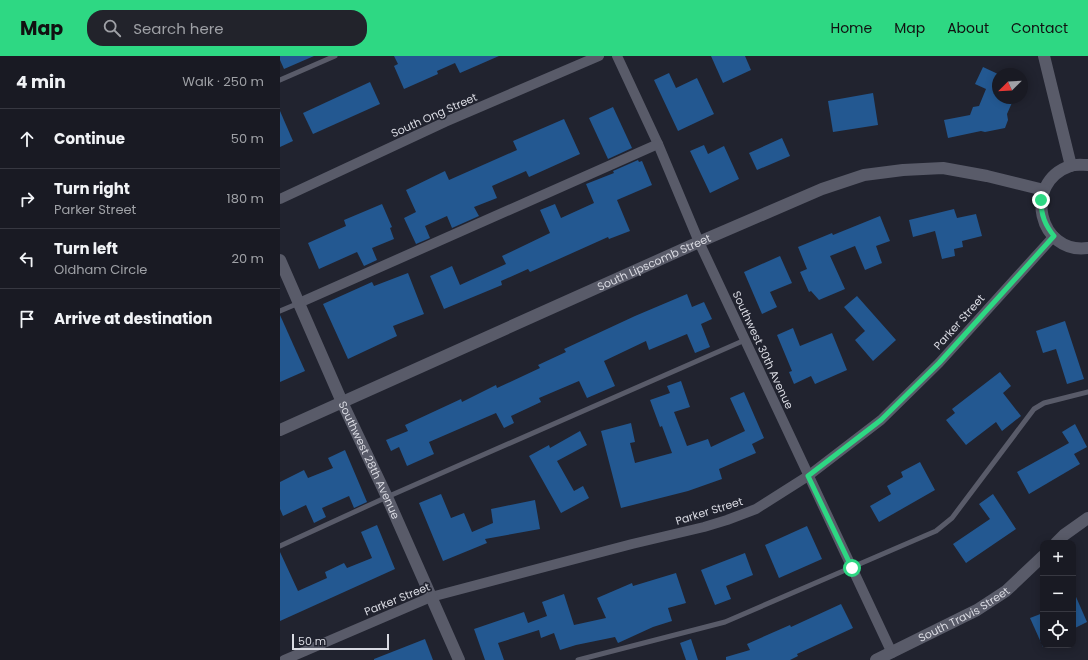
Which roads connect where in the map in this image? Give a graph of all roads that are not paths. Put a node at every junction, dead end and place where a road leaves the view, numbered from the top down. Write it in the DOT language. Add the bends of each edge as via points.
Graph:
graph roads {
  1 [pos="335,56"];
  2 [pos="599,56"];
  3 [pos="617,56"];
  4 [pos="1044,56"];
  5 [pos="280,80"];
  6 [pos="658,144"];
  7 [pos="1088,165"];
  8 [pos="1071,166"];
  9 [pos="1044,190"];
  10 [pos="280,199"];
  11 [pos="1054,236"];
  12 [pos="699,242"];
  13 [pos="1088,248"];
  14 [pos="280,260"];
  15 [pos="299,303"];
  16 [pos="280,312"];
  17 [pos="744,340"];
  18 [pos="1088,392"];
  19 [pos="342,402"];
  20 [pos="280,430"];
  21 [pos="808,476"];
  22 [pos="387,497"];
  23 [pos="1088,518"];
  24 [pos="1059,540"];
  25 [pos="280,546"];
  26 [pos="1040,559"];
  27 [pos="852,568"];
  28 [pos="430,597"];
  29 [pos="892,653"];
  30 [pos="284,660"];
  31 [pos="459,660"];
  32 [pos="578,660"];
  33 [pos="876,660"];
  1 -- 5 [label="lane"];
  2 -- 10 [label="street, South Ong Street" via="445,122"];
  3 -- 6 [label="street, Southwest 30th Avenue"];
  4 -- 8 [label="street"];
  6 -- 12 [label="street, Southwest 30th Avenue"];
  6 -- 15 [label="street"];
  7 -- 8 [label="street"];
  8 -- 9 [label="street" via="1050,179"];
  9 -- 11 [label="street" via="1041,200 1042,215"];
  9 -- 12 [label="street, South Lipscomb Street" via="943,168 864,175 822,189"];
  11 -- 13 [label="street" via="1062,243 1073,247"];
  11 -- 21 [label="street, Parker Street" via="939,363 881,420"];
  12 -- 17 [label="street, Southwest 30th Avenue"];
  12 -- 19 [label="street, South Lipscomb Street"];
  14 -- 15 [label="street, Southwest 28th Avenue"];
  15 -- 16 [label="lane"];
  15 -- 19 [label="street, Southwest 28th Avenue"];
  17 -- 21 [label="street, Southwest 30th Avenue"];
  17 -- 22 [label="lane"];
  18 -- 27 [label="lane" via="1044,403 1034,410 952,518 936,531"];
  19 -- 20 [label="street, South Lipscomb Street"];
  19 -- 22 [label="street, Southwest 28th Avenue"];
  21 -- 27 [label="street, Southwest 30th Avenue"];
  21 -- 28 [label="street, Parker Street" via="756,509 727,520"];
  22 -- 25 [label="lane"];
  22 -- 28 [label="street, Southwest 28th Avenue"];
  23 -- 24 [label="street"];
  26 -- 29 [label="street, South Travis Street" via="1006,591 977,610"];
  27 -- 29 [label="street, Southwest 30th Avenue"];
  27 -- 32 [label="lane" via="725,622"];
  28 -- 30 [label="street, Parker Street"];
  28 -- 31 [label="street, Southwest 28th Avenue"];
  29 -- 33 [label="street, South Travis Street"];
}
